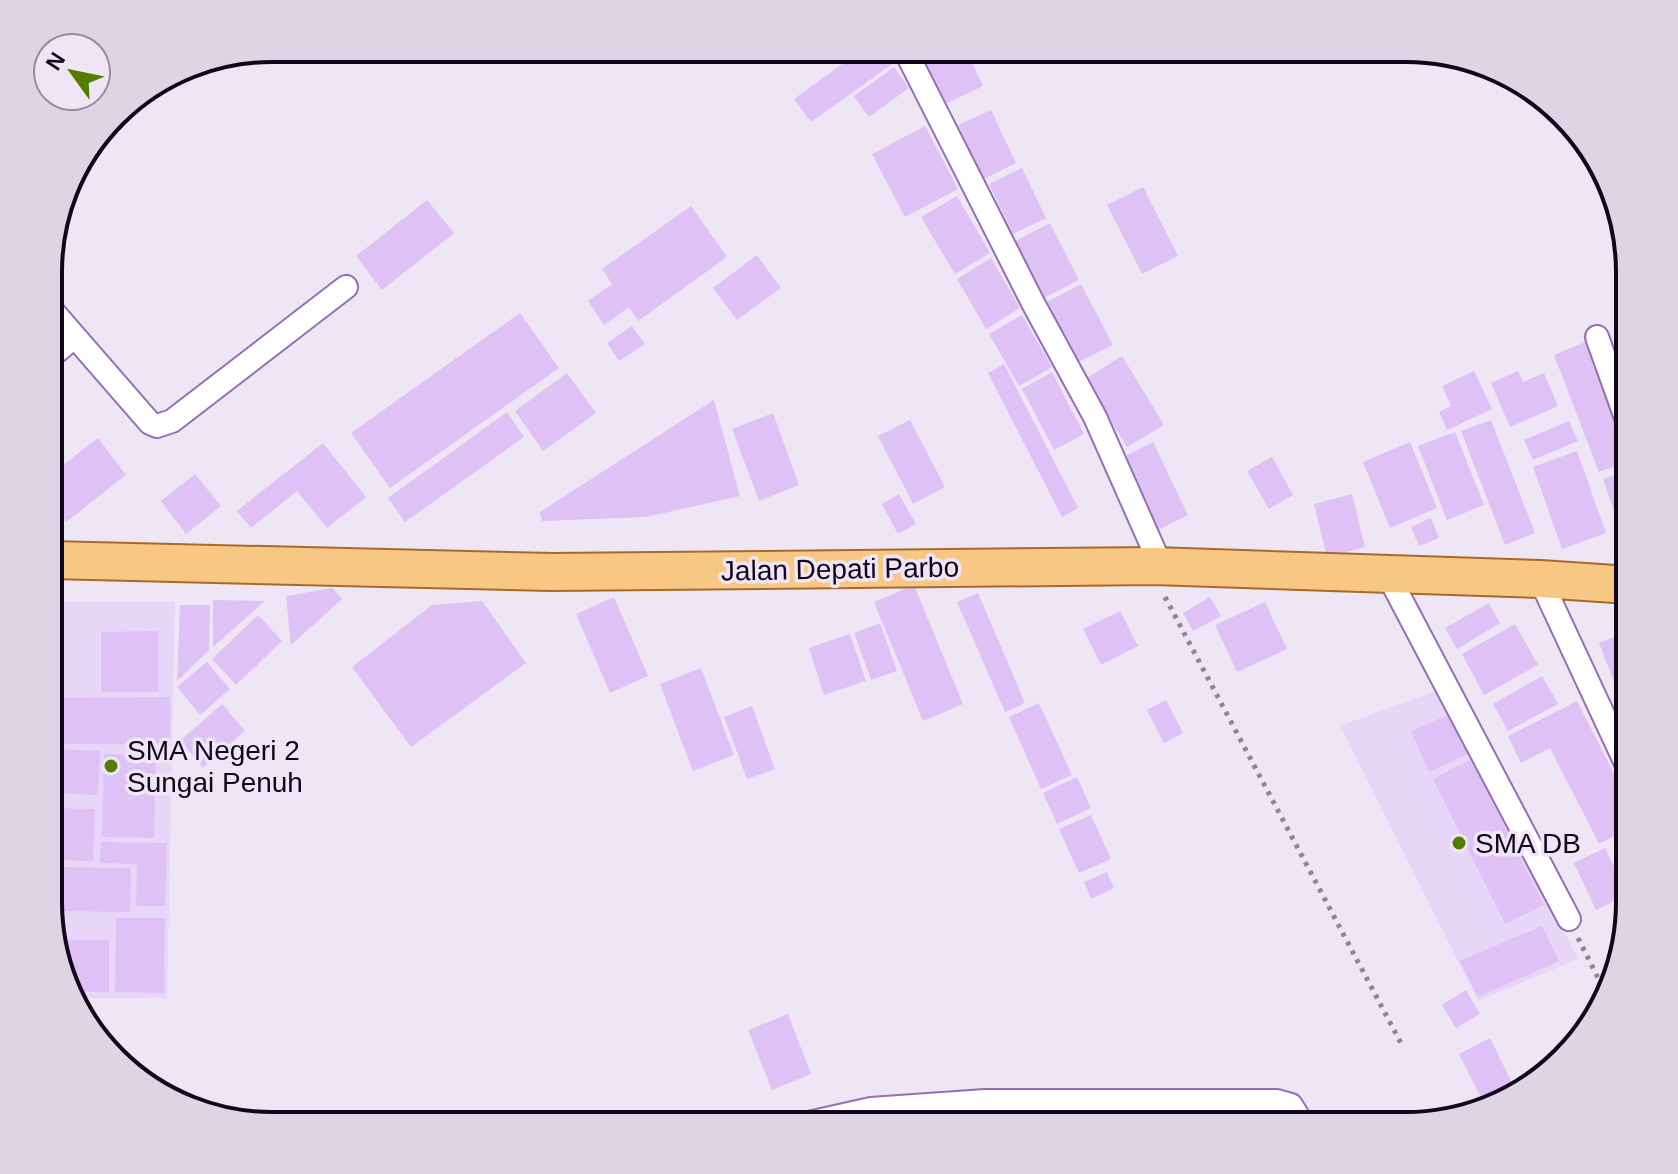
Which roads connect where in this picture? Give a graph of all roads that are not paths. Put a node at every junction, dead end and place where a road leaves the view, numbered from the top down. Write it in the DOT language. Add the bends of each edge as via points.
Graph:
graph roads {
  1 [pos="911,62"];
  2 [pos="346,287"];
  3 [pos="62,322"];
  4 [pos="74,337"];
  5 [pos="1597,337"];
  6 [pos="62,347"];
  7 [pos="1616,390"];
  8 [pos="62,560"];
  9 [pos="1158,566"];
  10 [pos="1388,575"];
  11 [pos="1540,579"];
  12 [pos="1616,584"];
  13 [pos="1616,742"];
  14 [pos="1569,919"];
  15 [pos="858,1112"];
  16 [pos="1295,1112"];
  1 -- 9 [label="street" via="1095,417"];
  2 -- 4 [label="street" via="164,425 150,423"];
  3 -- 4 [label="street"];
  4 -- 6 [label="street"];
  5 -- 7 [label="street"];
  8 -- 9 [label="main road, Jalan Depati Parbo" via="552,572"];
  9 -- 10 [label="main road, Jalan Depati Parbo"];
  10 -- 11 [label="main road, Jalan Depati Parbo"];
  10 -- 14 [label="street"];
  11 -- 12 [label="main road, Jalan Depati Parbo"];
  11 -- 13 [label="street"];
  15 -- 16 [label="street" via="985,1101 1277,1101"];
}
